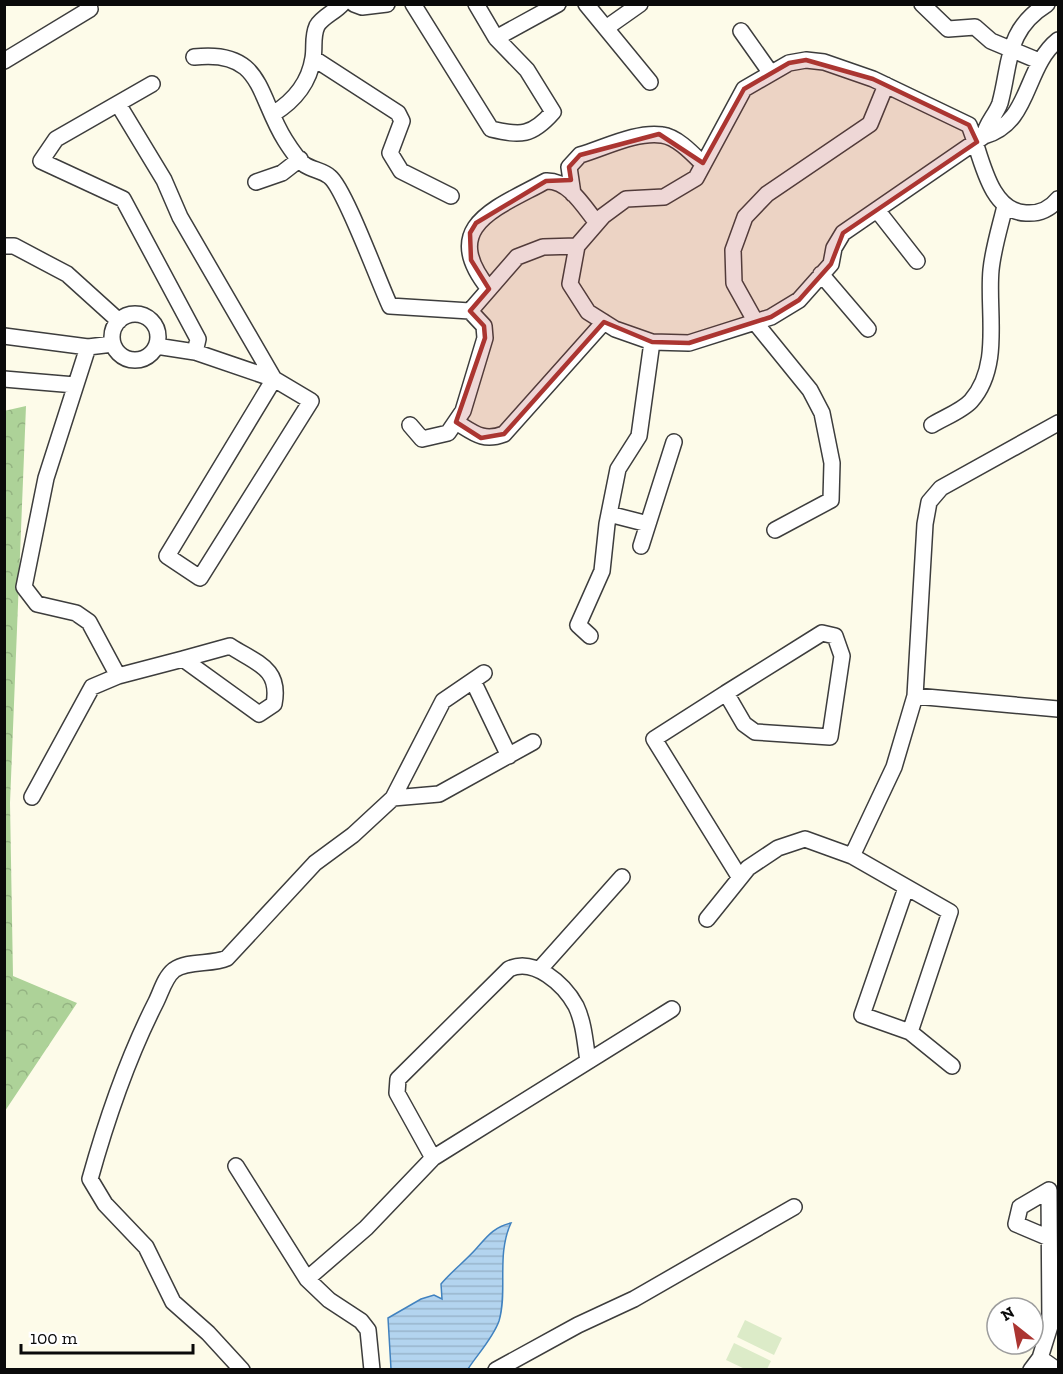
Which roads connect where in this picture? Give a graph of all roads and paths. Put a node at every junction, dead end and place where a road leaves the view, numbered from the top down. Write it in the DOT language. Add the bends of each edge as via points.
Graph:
graph roads {
  1 [pos="342,4"];
  2 [pos="354,4"];
  3 [pos="387,4"];
  4 [pos="413,4"];
  5 [pos="476,4"];
  6 [pos="558,4"];
  7 [pos="586,4"];
  8 [pos="640,4"];
  9 [pos="922,4"];
  10 [pos="1047,4"];
  11 [pos="90,9"];
  12 [pos="606,28"];
  13 [pos="741,31"];
  14 [pos="496,38"];
  15 [pos="1059,40"];
  16 [pos="1010,49"];
  17 [pos="194,57"];
  18 [pos="313,57"];
  19 [pos="4,61"];
  20 [pos="1039,61"];
  21 [pos="770,72"];
  22 [pos="650,82"];
  23 [pos="152,84"];
  24 [pos="886,85"];
  25 [pos="118,104"];
  26 [pos="273,114"];
  27 [pos="980,139"];
  28 [pos="300,159"];
  29 [pos="703,164"];
  30 [pos="256,182"];
  31 [pos="573,194"];
  32 [pos="451,196"];
  33 [pos="1059,199"];
  34 [pos="1005,206"];
  35 [pos="877,210"];
  36 [pos="597,223"];
  37 [pos="4,246"];
  38 [pos="577,246"];
  39 [pos="917,261"];
  40 [pos="821,274"];
  41 [pos="489,289"];
  42 [pos="470,311"];
  43 [pos="119,321"];
  44 [pos="756,321"];
  45 [pos="604,322"];
  46 [pos="868,329"];
  47 [pos="4,336"];
  48 [pos="652,342"];
  49 [pos="113,344"];
  50 [pos="156,346"];
  51 [pos="88,347"];
  52 [pos="195,352"];
  53 [pos="4,379"];
  54 [pos="274,379"];
  55 [pos="75,385"];
  56 [pos="456,422"];
  57 [pos="1059,423"];
  58 [pos="410,425"];
  59 [pos="932,425"];
  60 [pos="674,442"];
  61 [pos="609,514"];
  62 [pos="648,524"];
  63 [pos="775,530"];
  64 [pos="641,546"];
  65 [pos="591,636"];
  66 [pos="183,659"];
  67 [pos="118,676"];
  68 [pos="726,693"];
  69 [pos="915,696"];
  70 [pos="1059,709"];
  71 [pos="533,742"];
  72 [pos="509,756"];
  73 [pos="32,797"];
  74 [pos="393,798"];
  75 [pos="852,856"];
  76 [pos="622,878"];
  77 [pos="740,878"];
  78 [pos="906,888"];
  79 [pos="706,919"];
  80 [pos="539,970"];
  81 [pos="672,1009"];
  82 [pos="910,1032"];
  83 [pos="588,1061"];
  84 [pos="952,1066"];
  85 [pos="433,1158"];
  86 [pos="236,1166"];
  87 [pos="794,1207"];
  88 [pos="1049,1238"];
  89 [pos="307,1279"];
  90 [pos="1036,1364"];
  91 [pos="242,1370"];
  92 [pos="372,1370"];
  93 [pos="496,1370"];
  94 [pos="1057,1370"];
  1 -- 18 [label="street" via="318,23"];
  2 -- 3 [label="street"];
  4 -- 14 [label="street" via="491,129 515,135 539,129 553,112 527,70"];
  5 -- 14 [label="street"];
  6 -- 14 [label="street"];
  7 -- 12 [label="street"];
  8 -- 12 [label="street"];
  9 -- 16 [label="street" via="948,28 975,27 991,41"];
  10 -- 16 [label="street" via="1027,21"];
  11 -- 19 [label="street"];
  12 -- 22 [label="street"];
  13 -- 21 [label="street"];
  15 -- 20 [label="street"];
  16 -- 20 [label="street"];
  16 -- 27 [label="street" via="1000,102"];
  17 -- 26 [label="street" via="218,54 233,59 253,75"];
  18 -- 26 [label="street" via="306,82 291,103"];
  18 -- 32 [label="street" via="398,113 402,121 390,153 401,171"];
  20 -- 27 [label="street" via="1022,105 1010,121"];
  21 -- 24 [label="street" via="789,63 824,62"];
  21 -- 29 [label="street" via="744,89"];
  23 -- 25 [label="street"];
  24 -- 27 [label="street" via="969,125"];
  24 -- 44 [label="street" via="870,124 767,194 745,216 733,250 734,283"];
  25 -- 52 [label="street" via="56,139 41,161 123,199 198,339"];
  25 -- 54 [label="street" via="165,180 180,216"];
  26 -- 28 [label="street" via="284,140"];
  27 -- 34 [label="street" via="992,186"];
  27 -- 35 [label="street"];
  28 -- 30 [label="street" via="282,173"];
  28 -- 42 [label="street" via="331,177 390,306"];
  29 -- 31 [label="street" via="668,136 636,138 574,160 569,167"];
  29 -- 36 [label="street" via="696,178 682,188 664,197 626,199"];
  31 -- 36 [label="street"];
  31 -- 41 [label="street" via="555,181 546,181 476,223 470,232 471,260"];
  33 -- 34 [label="street" via="1032,214"];
  34 -- 59 [label="street" via="991,268 991,342 985,375 971,401"];
  35 -- 39 [label="street"];
  35 -- 40 [label="street" via="843,233 831,264"];
  36 -- 38 [label="street"];
  37 -- 43 [label="street" via="14,246 67,274"];
  38 -- 41 [label="street" via="543,247 517,257"];
  38 -- 45 [label="street" via="570,284 588,312"];
  40 -- 44 [label="street" via="799,300"];
  40 -- 46 [label="street"];
  41 -- 42 [label="street"];
  42 -- 56 [label="street" via="484,326 485,338 463,411"];
  43 -- 49 [label="street" via="113,332"];
  43 -- 50 [label="street" via="131,315 145,316 158,332"];
  44 -- 48 [label="street" via="689,343"];
  44 -- 63 [label="street" via="810,390 822,413 832,463 831,500"];
  45 -- 48 [label="street"];
  45 -- 56 [label="street" via="504,434 480,438"];
  47 -- 51 [label="street"];
  48 -- 61 [label="street" via="639,436 618,469"];
  49 -- 50 [label="street" via="125,358 137,360 149,356"];
  49 -- 51 [label="street"];
  50 -- 52 [label="street"];
  51 -- 55 [label="street"];
  52 -- 54 [label="street"];
  53 -- 55 [label="street"];
  54 -- 54 [label="street" via="311,401 200,578 167,556"];
  55 -- 67 [label="street" via="46,478 24,587 37,604 76,613 89,622"];
  56 -- 58 [label="street" via="448,433 422,439"];
  57 -- 69 [label="street" via="941,488 929,502"];
  60 -- 62 [label="street"];
  61 -- 62 [label="street"];
  61 -- 65 [label="street" via="602,571 578,625"];
  62 -- 64 [label="street"];
  66 -- 66 [label="street" via="230,646 271,672 277,689 274,704 259,714"];
  66 -- 67 [label="street"];
  67 -- 73 [label="street" via="92,687"];
  68 -- 68 [label="street" via="822,633 835,636 842,656 830,737 755,732 744,724"];
  68 -- 77 [label="street" via="654,739"];
  69 -- 70 [label="street"];
  69 -- 75 [label="street" via="894,767"];
  71 -- 72 [label="street"];
  72 -- 74 [label="street" via="439,794"];
  72 -- 74 [label="street" via="478,677 444,701"];
  74 -- 91 [label="street" via="315,863 227,957 219,962 181,967 170,975 123,1074 90,1179 105,1204 146,1247 173,1302"];
  75 -- 77 [label="street" via="805,839 778,848 748,867"];
  75 -- 78 [label="street"];
  76 -- 80 [label="street"];
  77 -- 79 [label="street"];
  78 -- 82 [label="street" via="950,912"];
  78 -- 82 [label="street" via="862,1015"];
  80 -- 83 [label="street" via="564,990 575,1006 583,1025"];
  80 -- 85 [label="street" via="528,965 509,969 398,1079 397,1093"];
  81 -- 83 [label="street"];
  82 -- 84 [label="street"];
  83 -- 85 [label="street"];
  85 -- 89 [label="street" via="366,1228"];
  86 -- 89 [label="street"];
  87 -- 93 [label="street" via="634,1299"];
  88 -- 90 [label="street" via="1050,1326"];
  89 -- 92 [label="street" via="368,1330"];
  90 -- 94 [label="street"];
}
